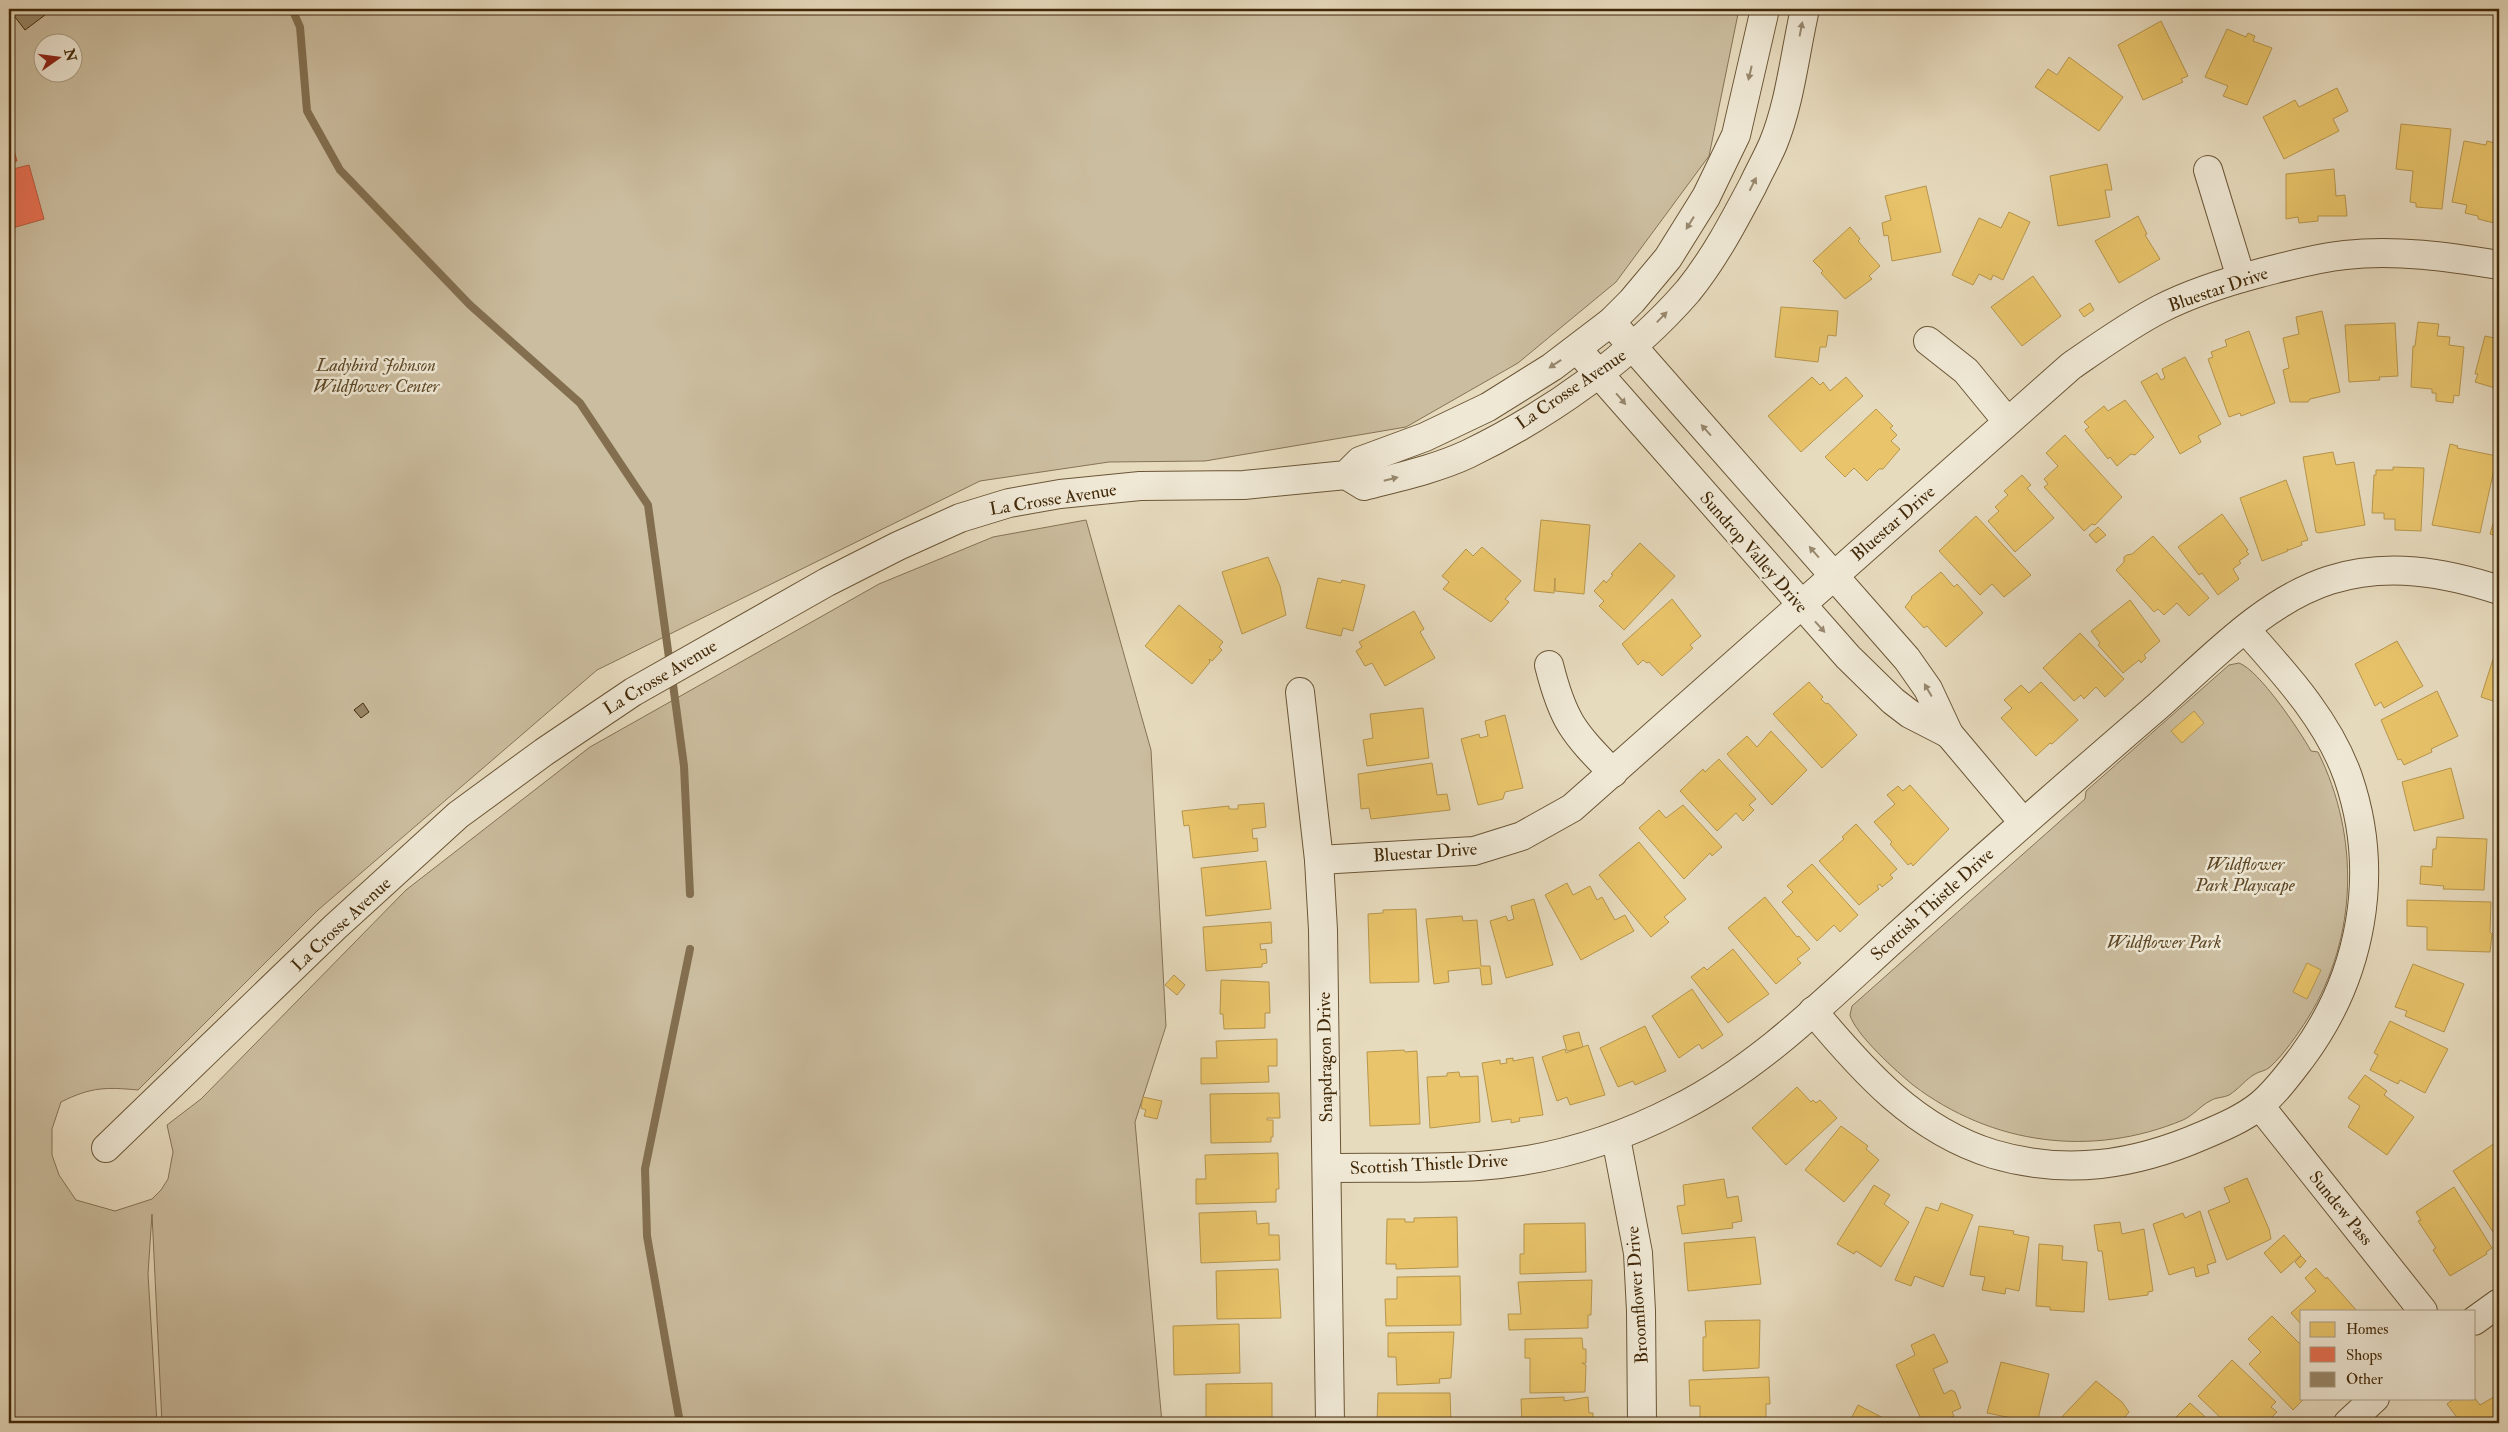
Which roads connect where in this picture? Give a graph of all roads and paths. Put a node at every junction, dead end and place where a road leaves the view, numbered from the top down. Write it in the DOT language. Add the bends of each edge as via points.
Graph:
graph roads {
  1 [pos="1765,9"];
  2 [pos="1805,9"];
  3 [pos="2208,170"];
  4 [pos="2499,265"];
  5 [pos="2241,278"];
  6 [pos="1611,322"];
  7 [pos="1928,341"];
  8 [pos="1633,348"];
  9 [pos="1577,350"];
  10 [pos="1599,375"];
  11 [pos="2007,422"];
  12 [pos="1346,475"];
  13 [pos="1834,575"];
  14 [pos="2499,590"];
  15 [pos="1800,605"];
  16 [pos="2246,630"];
  17 [pos="1548,665"];
  18 [pos="1300,692"];
  19 [pos="1949,734"];
  20 [pos="1613,773"];
  21 [pos="2023,822"];
  22 [pos="1318,860"];
  23 [pos="1813,1011"];
  24 [pos="2260,1106"];
  25 [pos="1616,1138"];
  26 [pos="106,1148"];
  27 [pos="1327,1168"];
  28 [pos="2499,1303"];
  29 [pos="2422,1310"];
  30 [pos="2476,1319"];
  31 [pos="2373,1400"];
  32 [pos="1330,1423"];
  33 [pos="1642,1423"];
  34 [pos="2348,1423"];
  1 -- 6 [label="street, La Crosse Avenue, one-way" via="1736,135 1706,197 1668,258"];
  8 -- 2 [label="street, La Crosse Avenue, one-way" via="1688,290 1724,239 1749,192 1773,144 1792,76"];
  3 -- 5 [label="street"];
  4 -- 5 [label="street, Bluestar Drive" via="2443,256 2345,255"];
  5 -- 11 [label="street, Bluestar Drive" via="2193,294 2124,329 2071,366"];
  6 -- 8 [label="street, Sundrop Valley Drive"];
  6 -- 9 [label="street, La Crosse Avenue"];
  7 -- 11 [label="street" via="1966,371"];
  8 -- 10 [label="street, La Crosse Avenue"];
  13 -- 8 [label="street, Sundrop Valley Drive, one-way"];
  9 -- 10 [label="street, Sundrop Valley Drive"];
  9 -- 12 [label="street, La Crosse Avenue, one-way" via="1488,407 1425,437 1360,462"];
  12 -- 10 [label="street, La Crosse Avenue, one-way" via="1364,486 1468,454"];
  10 -- 15 [label="street, Sundrop Valley Drive, one-way"];
  11 -- 13 [label="street, Bluestar Drive"];
  12 -- 26 [label="street, La Crosse Avenue" via="1244,485 1140,486 1009,503 960,518 827,582 633,692 458,815 334,928"];
  13 -- 15 [label="street, Bluestar Drive"];
  19 -- 13 [label="street, Sundrop Valley Drive, one-way" via="1928,688"];
  14 -- 16 [label="street, Scottish Thistle Drive" via="2420,571 2391,569 2363,572 2329,580 2299,593 2277,605"];
  15 -- 19 [label="street, Sundrop Valley Drive, one-way" via="1893,701 1910,714"];
  15 -- 20 [label="street, Bluestar Drive"];
  16 -- 21 [label="street, Scottish Thistle Drive"];
  16 -- 24 [label="street" via="2305,699 2336,750 2355,801 2364,872 2357,945 2336,1000 2315,1038"];
  17 -- 20 [label="street" via="1565,719"];
  18 -- 22 [label="street, Snapdragon Drive"];
  19 -- 21 [label="street, Sundrop Valley Drive"];
  20 -- 22 [label="street, Bluestar Drive" via="1572,808 1522,836 1494,846 1453,854"];
  21 -- 23 [label="street, Scottish Thistle Drive"];
  22 -- 27 [label="street, Snapdragon Drive" via="1323,930"];
  23 -- 24 [label="street" via="1880,1087 1913,1114 1962,1142 2015,1159 2090,1166 2134,1159 2191,1141"];
  23 -- 25 [label="street, Scottish Thistle Drive" via="1754,1059 1701,1096"];
  24 -- 29 [label="street, Sundew Pass"];
  25 -- 27 [label="street, Scottish Thistle Drive" via="1555,1154 1482,1166"];
  25 -- 33 [label="street, Broomflower Drive" via="1638,1253"];
  27 -- 32 [label="street, Snapdragon Drive"];
  28 -- 30 [label="street"];
  31 -- 34 [label="street"];
}
